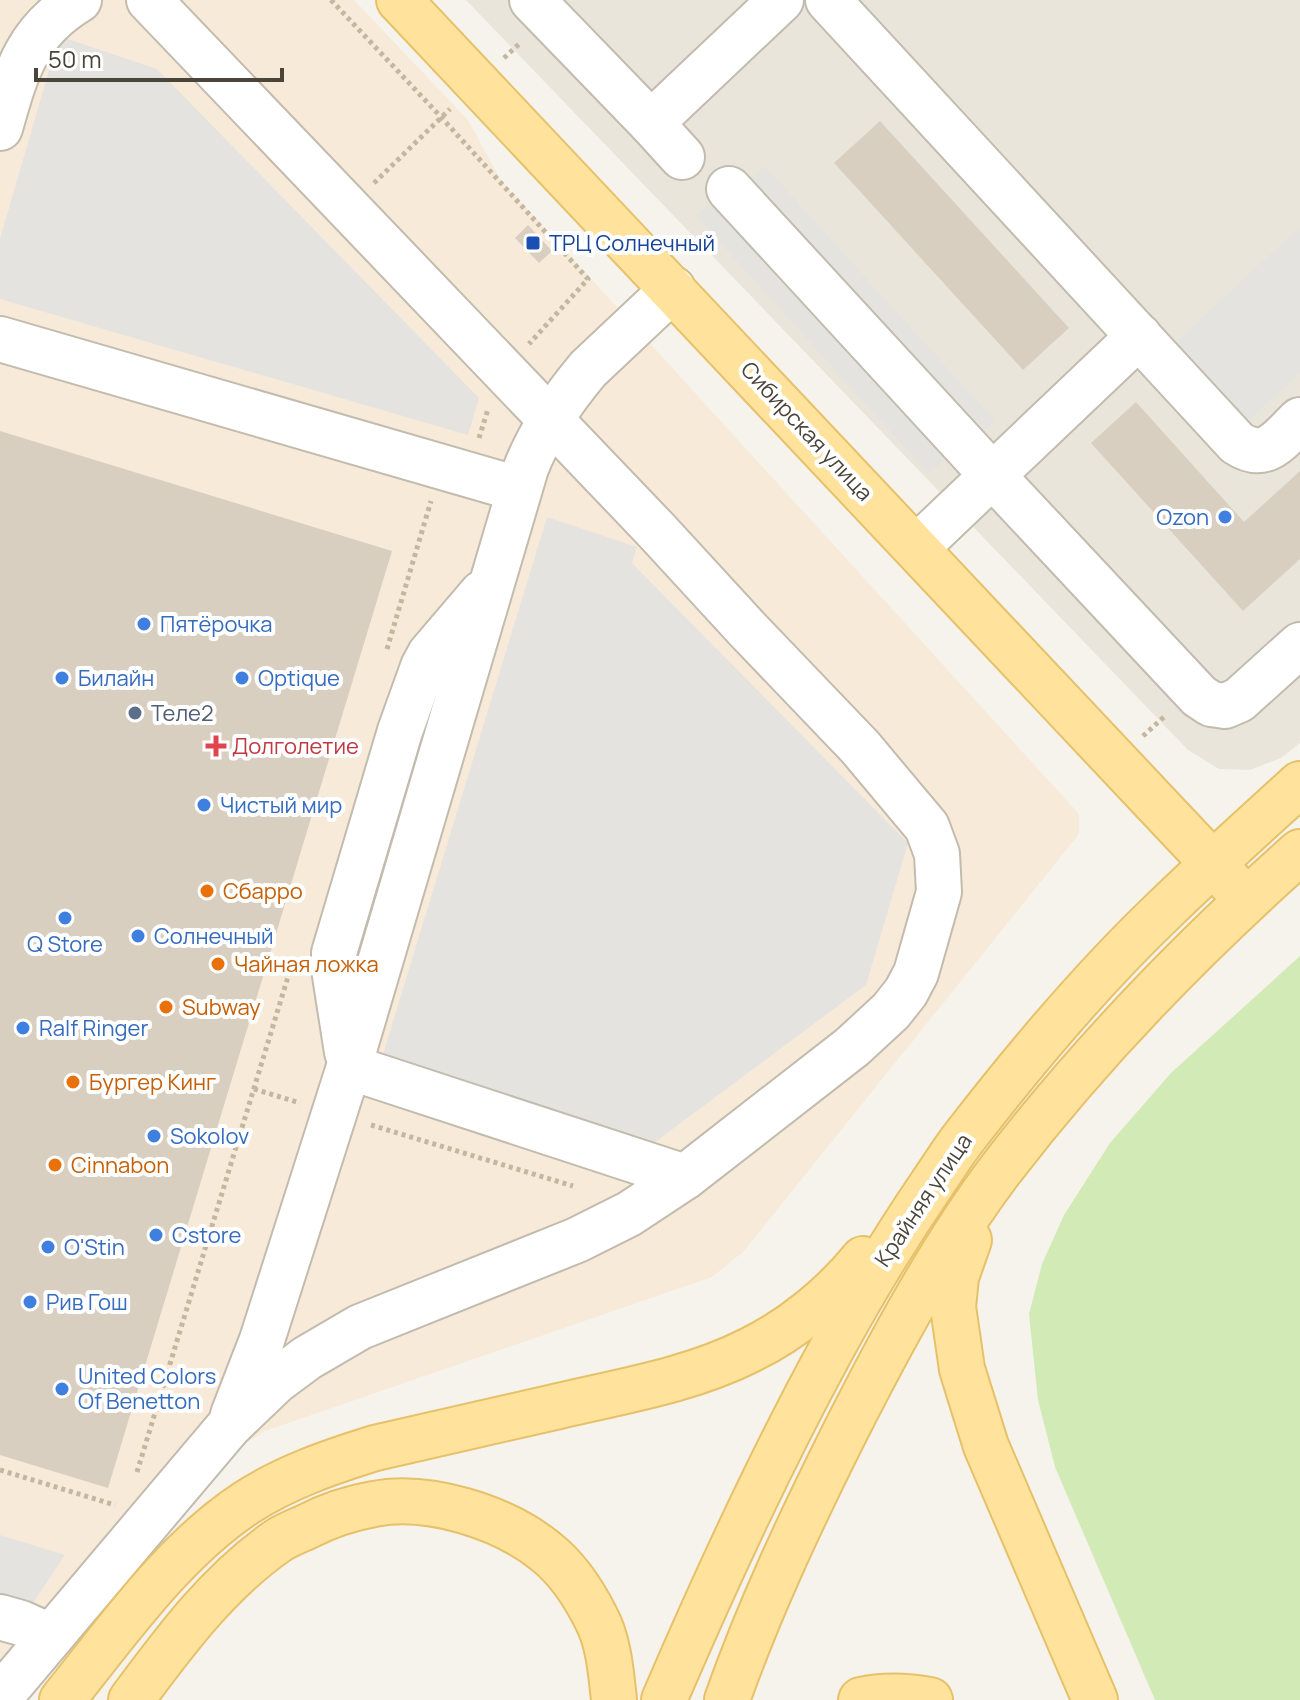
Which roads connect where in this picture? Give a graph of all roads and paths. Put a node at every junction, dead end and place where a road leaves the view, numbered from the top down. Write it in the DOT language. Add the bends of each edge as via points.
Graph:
graph roads {
  1 [pos="79,0"];
  2 [pos="149,0"];
  3 [pos="331,0"];
  4 [pos="532,0"];
  5 [pos="781,0"];
  6 [pos="828,0"];
  7 [pos="414,5"];
  8 [pos="521,43"];
  9 [pos="478,83"];
  10 [pos="441,117"];
  11 [pos="651,123"];
  12 [pos="0,128"];
  13 [pos="682,157"];
  14 [pos="729,189"];
  15 [pos="348,209"];
  16 [pos="673,289"];
  17 [pos="1139,336"];
  18 [pos="0,339"];
  19 [pos="505,371"];
  20 [pos="551,419"];
  21 [pos="1300,420"];
  22 [pos="468,475"];
  23 [pos="992,475"];
  24 [pos="518,489"];
  25 [pos="916,548"];
  26 [pos="1300,645"];
  27 [pos="383,662"];
  28 [pos="1300,784"];
  29 [pos="1300,852"];
  30 [pos="1213,864"];
  31 [pos="1247,900"];
  32 [pos="294,956"];
  33 [pos="349,1067"];
  34 [pos="254,1089"];
  35 [pos="334,1113"];
  36 [pos="964,1137"];
  37 [pos="1000,1171"];
  38 [pos="685,1177"];
  39 [pos="573,1186"];
  40 [pos="229,1426"];
  41 [pos="0,1470"];
  42 [pos="135,1479"];
  43 [pos="126,1509"];
  44 [pos="0,1617"];
  45 [pos="50,1636"];
  46 [pos="0,1697"];
  47 [pos="62,1700"];
  48 [pos="131,1700"];
  49 [pos="614,1700"];
  50 [pos="664,1700"];
  51 [pos="727,1700"];
  52 [pos="861,1700"];
  53 [pos="930,1700"];
  54 [pos="1095,1700"];
  1 -- 12 [label="lane" via="48,24 23,57"];
  2 -- 15 [label="lane"];
  3 -- 10 [label="path"];
  4 -- 11 [label="lane"];
  5 -- 11 [label="lane"];
  6 -- 17 [label="lane"];
  7 -- 9 [label="main road, Сибирская улица"];
  8 -- 9 [label="path"];
  9 -- 10 [label="path"];
  9 -- 16 [label="main road, Сибирская улица"];
  10 -- 15 [label="path"];
  10 -- 19 [label="path" via="588,279"];
  11 -- 13 [label="lane"];
  14 -- 23 [label="lane"];
  15 -- 19 [label="lane"];
  16 -- 20 [label="lane" via="588,369"];
  16 -- 25 [label="main road, Сибирская улица"];
  17 -- 21 [label="lane" via="1248,450 1262,451"];
  17 -- 23 [label="lane"];
  18 -- 22 [label="lane"];
  19 -- 20 [label="lane"];
  19 -- 22 [label="path" via="494,388"];
  20 -- 24 [label="lane"];
  20 -- 38 [label="lane" via="860,747 927,827 937,854 937,901 906,992 852,1047"];
  22 -- 24 [label="lane"];
  22 -- 27 [label="path" via="461,499 431,501"];
  23 -- 25 [label="lane"];
  23 -- 26 [label="lane" via="1211,704 1239,700"];
  24 -- 33 [label="lane"];
  25 -- 30 [label="main road, Сибирская улица"];
  28 -- 30 [label="main road, Крайняя улица"];
  29 -- 31 [label="main road"];
  30 -- 31 [label="main road, Сибирская улица"];
  30 -- 36 [label="main road, Крайняя улица" via="1072,1006"];
  31 -- 37 [label="main road" via="1110,1039"];
  32 -- 34 [label="path"];
  33 -- 35 [label="lane"];
  33 -- 38 [label="lane"];
  34 -- 35 [label="path"];
  34 -- 42 [label="path"];
  35 -- 39 [label="path"];
  35 -- 40 [label="lane"];
  36 -- 47 [label="main road" via="824,1300 751,1350 655,1384 375,1448 287,1480 245,1504 160,1580"];
  36 -- 50 [label="main road, Крайняя улица" via="894,1240 822,1366 731,1547"];
  37 -- 51 [label="main road" via="930,1278 864,1394 778,1575"];
  37 -- 54 [label="main road" via="956,1277 956,1337 986,1446"];
  38 -- 40 [label="lane" via="577,1240 360,1327 276,1381"];
  40 -- 45 [label="lane"];
  41 -- 43 [label="path"];
  44 -- 45 [label="lane"];
  45 -- 46 [label="lane"];
  48 -- 49 [label="main road" via="206,1605 280,1539 324,1518 376,1503 413,1502 484,1517 546,1551 576,1583 598,1620"];
  52 -- 53 [label="main road"];
}
